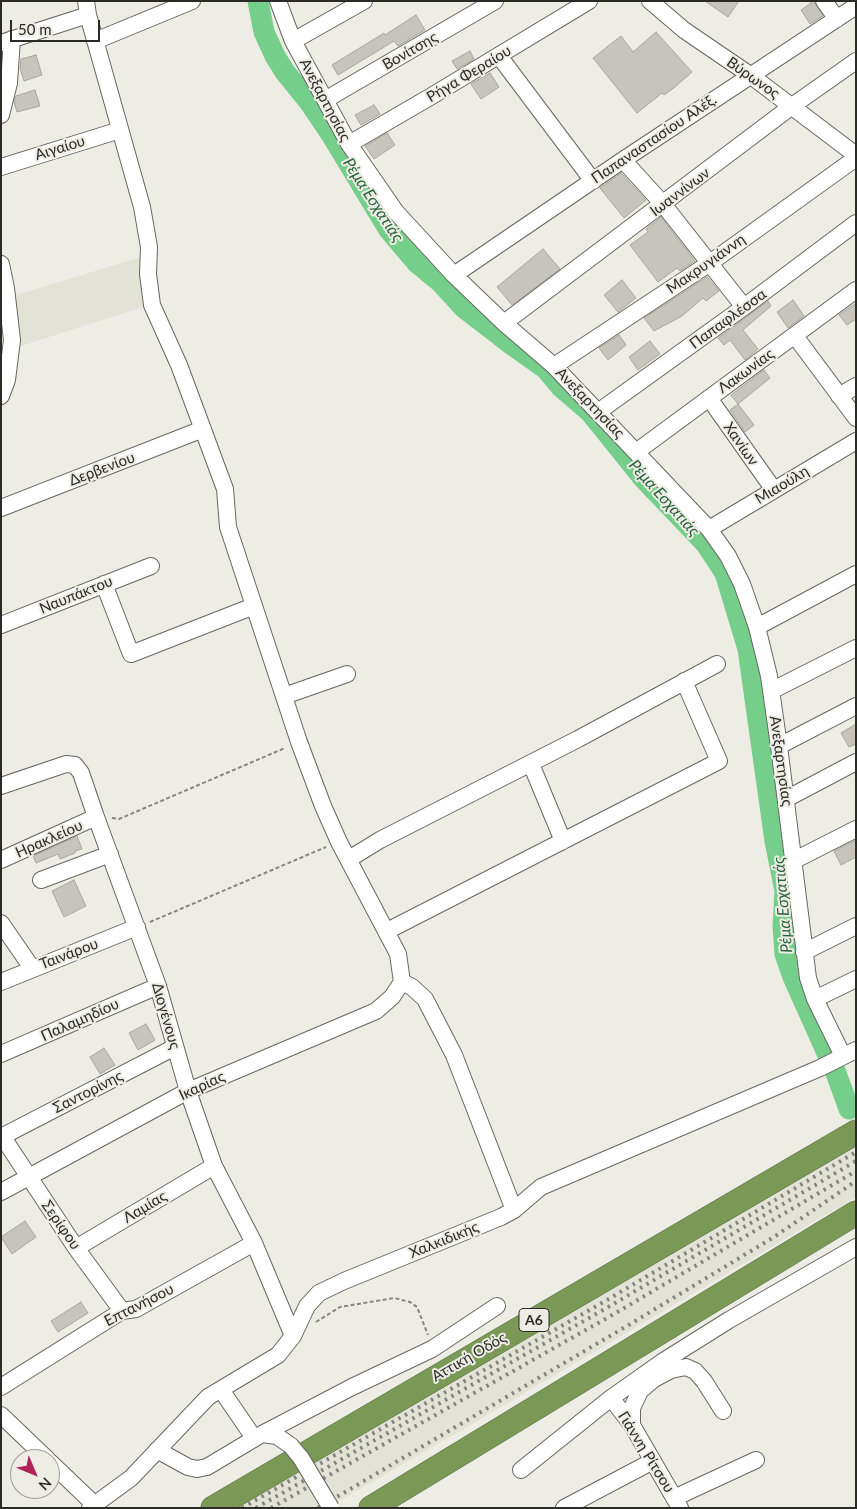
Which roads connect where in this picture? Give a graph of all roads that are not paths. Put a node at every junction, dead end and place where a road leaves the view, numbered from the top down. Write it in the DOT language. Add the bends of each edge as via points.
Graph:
graph roads {
  1 [pos="192,1"];
  2 [pos="278,1"];
  3 [pos="364,1"];
  4 [pos="495,1"];
  5 [pos="589,1"];
  6 [pos="650,1"];
  7 [pos="824,1"];
  8 [pos="856,6"];
  9 [pos="87,8"];
  10 [pos="837,19"];
  11 [pos="293,40"];
  12 [pos="7,41"];
  13 [pos="95,41"];
  14 [pos="499,56"];
  15 [pos="856,61"];
  16 [pos="750,76"];
  17 [pos="325,100"];
  18 [pos="792,106"];
  19 [pos="2,113"];
  20 [pos="120,130"];
  21 [pos="349,144"];
  22 [pos="856,156"];
  23 [pos="623,160"];
  24 [pos="1,167"];
  25 [pos="592,180"];
  26 [pos="663,204"];
  27 [pos="856,223"];
  28 [pos="710,263"];
  29 [pos="1,264"];
  30 [pos="454,275"];
  31 [pos="856,290"];
  32 [pos="744,307"];
  33 [pos="504,324"];
  34 [pos="795,336"];
  35 [pos="554,366"];
  36 [pos="856,386"];
  37 [pos="1,396"];
  38 [pos="839,396"];
  39 [pos="709,398"];
  40 [pos="598,412"];
  41 [pos="856,418"];
  42 [pos="203,429"];
  43 [pos="856,441"];
  44 [pos="636,452"];
  45 [pos="774,490"];
  46 [pos="1,508"];
  47 [pos="709,529"];
  48 [pos="151,566"];
  49 [pos="856,574"];
  50 [pos="104,584"];
  51 [pos="254,606"];
  52 [pos="1,625"];
  53 [pos="757,627"];
  54 [pos="856,648"];
  55 [pos="716,664"];
  56 [pos="346,674"];
  57 [pos="684,681"];
  58 [pos="771,691"];
  59 [pos="284,696"];
  60 [pos="856,706"];
  61 [pos="779,746"];
  62 [pos="856,762"];
  63 [pos="531,764"];
  64 [pos="1,786"];
  65 [pos="786,798"];
  66 [pos="96,817"];
  67 [pos="856,829"];
  68 [pos="563,841"];
  69 [pos="110,854"];
  70 [pos="349,859"];
  71 [pos="1,860"];
  72 [pos="794,861"];
  73 [pos="41,880"];
  74 [pos="856,926"];
  75 [pos="137,927"];
  76 [pos="3,929"];
  77 [pos="387,931"];
  78 [pos="804,952"];
  79 [pos="32,968"];
  80 [pos="856,979"];
  81 [pos="1,982"];
  82 [pos="402,982"];
  83 [pos="158,986"];
  84 [pos="815,999"];
  85 [pos="175,1046"];
  86 [pos="1,1054"];
  87 [pos="845,1056"];
  88 [pos="188,1091"];
  89 [pos="856,1132"];
  90 [pos="2,1136"];
  91 [pos="214,1166"];
  92 [pos="28,1178"];
  93 [pos="1,1192"];
  94 [pos="514,1210"];
  95 [pos="856,1213"];
  96 [pos="254,1243"];
  97 [pos="856,1247"];
  98 [pos="76,1248"];
  99 [pos="496,1306"];
  100 [pos="122,1311"];
  101 [pos="293,1336"];
  102 [pos="1,1387"];
  103 [pos="226,1397"];
  104 [pos="611,1398"];
  105 [pos="723,1411"];
  106 [pos="1,1415"];
  107 [pos="632,1425"];
  108 [pos="258,1436"];
  109 [pos="37,1449"];
  110 [pos="157,1450"];
  111 [pos="756,1460"];
  112 [pos="653,1461"];
  113 [pos="521,1470"];
  114 [pos="60,1472"];
  115 [pos="677,1503"];
  116 [pos="93,1506"];
  117 [pos="213,1508"];
  118 [pos="331,1508"];
  119 [pos="371,1508"];
  120 [pos="564,1508"];
  1 -- 13 [label="street"];
  2 -- 11 [label="street, Ανεξαρτησίας"];
  3 -- 11 [label="street"];
  4 -- 17 [label="street, Βονίτσης"];
  5 -- 14 [label="street, Ρήγα Φεραίου"];
  6 -- 16 [label="street, Βύρωνος" via="684,30"];
  7 -- 10 [label="street"];
  8 -- 10 [label="street, Παπαναστασίου Αλέξ."];
  9 -- 12 [label="street"];
  9 -- 13 [label="street"];
  10 -- 16 [label="street, Παπαναστασίου Αλέξ."];
  11 -- 17 [label="street, Ανεξαρτησίας"];
  12 -- 19 [label="street" via="9,83"];
  13 -- 20 [label="street"];
  14 -- 21 [label="street, Ρήγα Φεραίου"];
  14 -- 25 [label="street"];
  15 -- 18 [label="street, Ιωαννίνων"];
  16 -- 18 [label="street, Βύρωνος"];
  16 -- 23 [label="street, Παπαναστασίου Αλέξ."];
  17 -- 21 [label="street, Ανεξαρτησίας"];
  18 -- 22 [label="street, Βύρωνος"];
  18 -- 26 [label="street, Ιωαννίνων"];
  20 -- 24 [label="street, Αιγαίου"];
  20 -- 42 [label="street" via="142,207 149,247 152,305"];
  21 -- 30 [label="street, Ανεξαρτησίας" via="396,212"];
  22 -- 28 [label="street, Μακρυγιάννη"];
  23 -- 25 [label="street, Παπαναστασίου Αλέξ."];
  23 -- 26 [label="street"];
  25 -- 30 [label="street, Παπαναστασίου Αλέξ."];
  26 -- 28 [label="street"];
  26 -- 33 [label="street, Ιωαννίνων"];
  27 -- 32 [label="street, Παπαφλέσσα"];
  28 -- 32 [label="street"];
  28 -- 35 [label="street, Μακρυγιάννη"];
  29 -- 37 [label="street" via="12,340 7,380"];
  30 -- 33 [label="street, Ανεξαρτησίας"];
  31 -- 34 [label="street, Λακωνίας"];
  32 -- 40 [label="street, Παπαφλέσσα"];
  33 -- 35 [label="street, Ανεξαρτησίας"];
  34 -- 38 [label="street"];
  34 -- 39 [label="street, Λακωνίας"];
  35 -- 40 [label="street, Ανεξαρτησίας"];
  36 -- 38 [label="street"];
  38 -- 41 [label="street"];
  39 -- 44 [label="street, Λακωνίας"];
  39 -- 45 [label="street, Χανίων"];
  40 -- 44 [label="street, Ανεξαρτησίας"];
  42 -- 46 [label="street, Δερβενίου"];
  42 -- 51 [label="street" via="225,488 228,527"];
  43 -- 45 [label="street, Μιαούλη"];
  44 -- 47 [label="street, Ανεξαρτησίας"];
  45 -- 47 [label="street, Μιαούλη"];
  47 -- 53 [label="street, Ανεξαρτησίας" via="736,572"];
  48 -- 50 [label="street, Ναυπάκτου"];
  49 -- 53 [label="street"];
  50 -- 51 [label="street" via="131,654"];
  50 -- 52 [label="street, Ναυπάκτου"];
  51 -- 59 [label="street"];
  53 -- 58 [label="street, Ανεξαρτησίας"];
  54 -- 58 [label="street"];
  55 -- 57 [label="street"];
  56 -- 59 [label="street"];
  57 -- 63 [label="street"];
  57 -- 68 [label="street" via="719,761"];
  58 -- 61 [label="street, Ανεξαρτησίας"];
  59 -- 70 [label="street" via="323,806"];
  60 -- 61 [label="street"];
  61 -- 65 [label="street, Ανεξαρτησίας"];
  62 -- 65 [label="street"];
  63 -- 68 [label="street"];
  63 -- 70 [label="street"];
  64 -- 66 [label="street, Διογένους" via="66,764 75,765 82,773"];
  65 -- 72 [label="street, Ανεξαρτησίας"];
  66 -- 69 [label="street, Διογένους"];
  66 -- 71 [label="street, Ηρακλείου"];
  67 -- 72 [label="street"];
  68 -- 77 [label="street"];
  69 -- 73 [label="street"];
  69 -- 75 [label="street, Διογένους"];
  70 -- 77 [label="street"];
  72 -- 78 [label="street, Ανεξαρτησίας"];
  74 -- 78 [label="street"];
  75 -- 79 [label="street, Ταινάρου"];
  75 -- 83 [label="street, Διογένους"];
  76 -- 79 [label="street"];
  77 -- 82 [label="street" via="398,954"];
  78 -- 84 [label="street, Ανεξαρτησίας"];
  79 -- 81 [label="street, Ταινάρου"];
  80 -- 84 [label="street"];
  82 -- 88 [label="street, Ικαρίας" via="392,997 376,1010"];
  82 -- 94 [label="street" via="425,999 454,1054"];
  83 -- 85 [label="street, Διογένους"];
  83 -- 86 [label="street, Παλαμηδίου"];
  84 -- 87 [label="street, Ανεξαρτησίας"];
  85 -- 88 [label="street, Διογένους"];
  85 -- 90 [label="street, Σαντορίνης"];
  87 -- 94 [label="street, Χαλκιδικής" via="541,1188"];
  88 -- 91 [label="street, Διογένους"];
  88 -- 92 [label="street, Ικαρίας"];
  89 -- 117 [label="highway, Αττική Οδός / Α6"];
  90 -- 92 [label="street, Σερίφου"];
  91 -- 96 [label="street, Διογένους"];
  91 -- 98 [label="street, Λαμίας"];
  92 -- 93 [label="street, Ικαρίας"];
  92 -- 98 [label="street, Σερίφου"];
  94 -- 101 [label="street, Χαλκιδικής" via="319,1293 307,1306"];
  95 -- 119 [label="highway"];
  96 -- 100 [label="street, Επτανήσου" via="136,1309"];
  96 -- 101 [label="street, Διογένους"];
  97 -- 104 [label="street" via="728,1320"];
  98 -- 100 [label="street, Σερίφου"];
  99 -- 108 [label="street" via="432,1349"];
  100 -- 102 [label="street, Επτανήσου"];
  101 -- 110 [label="street, Χαλκιδικής" via="272,1360 208,1397"];
  103 -- 108 [label="street"];
  104 -- 107 [label="street, Γιάννη Ρίτσου"];
  104 -- 113 [label="street"];
  105 -- 107 [label="street" via="704,1381 686,1367 671,1370 640,1391 632,1408"];
  106 -- 109 [label="street"];
  107 -- 112 [label="street, Γιάννη Ρίτσου"];
  108 -- 110 [label="street" via="202,1468 188,1467"];
  108 -- 118 [label="street, bridge" via="273,1434 291,1446"];
  110 -- 116 [label="street, Χαλκιδικής" via="131,1478"];
  111 -- 115 [label="street"];
  112 -- 115 [label="street, Γιάννη Ρίτσου"];
  112 -- 120 [label="street"];
  114 -- 116 [label="street"];
}
